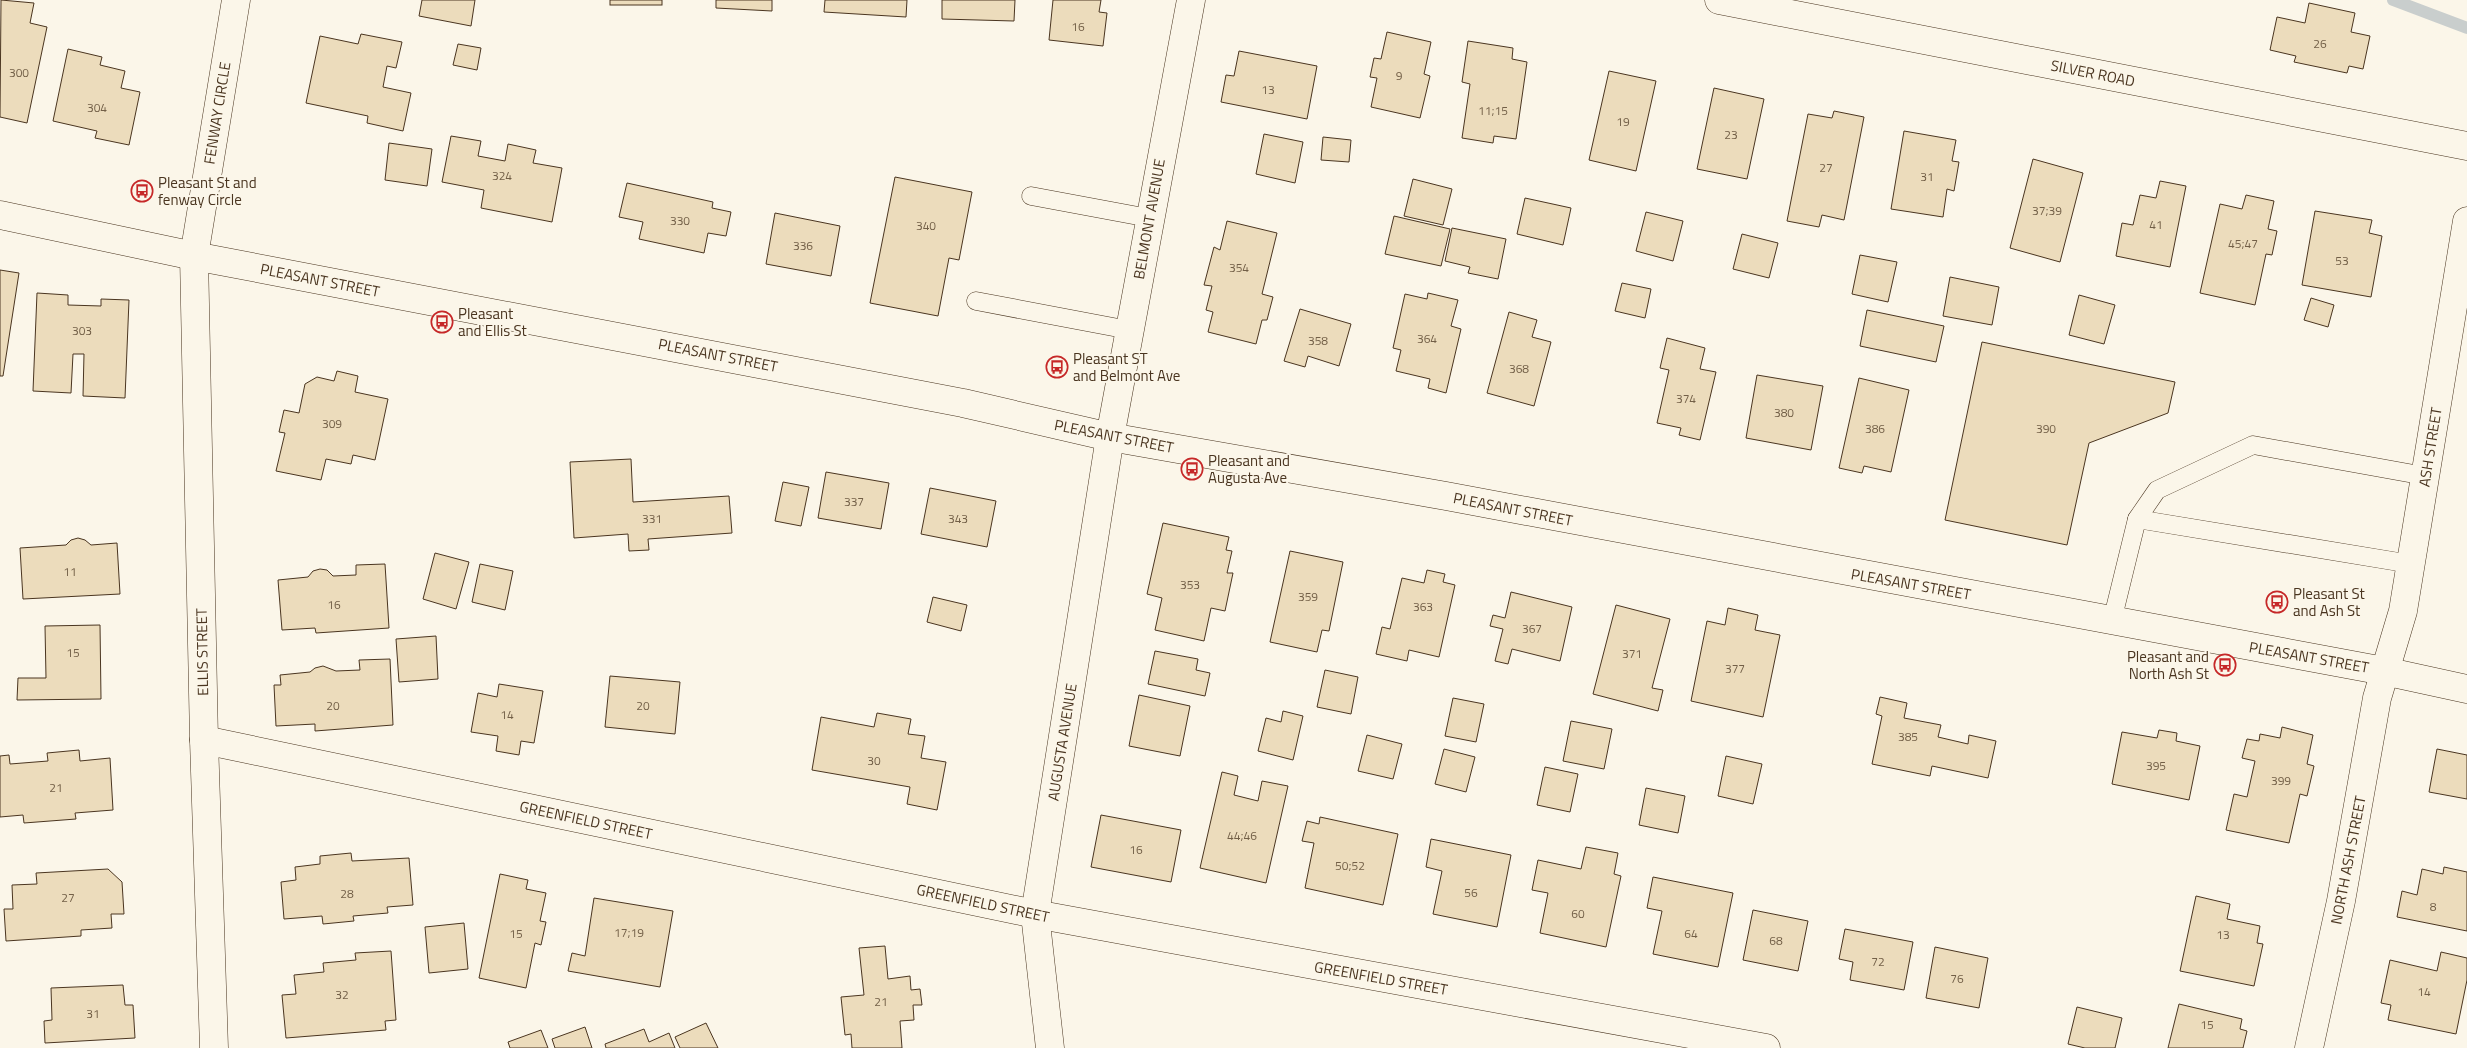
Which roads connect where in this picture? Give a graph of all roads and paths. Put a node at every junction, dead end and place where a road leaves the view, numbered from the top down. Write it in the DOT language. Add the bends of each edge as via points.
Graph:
graph roads {
  1 [pos="236,0"];
  2 [pos="1191,0"];
  3 [pos="1719,0"];
  4 [pos="2467,146"];
  5 [pos="1032,196"];
  6 [pos="0,215"];
  7 [pos="1149,218"];
  8 [pos="2467,221"];
  9 [pos="194,256"];
  10 [pos="976,301"];
  11 [pos="1129,330"];
  12 [pos="1110,437"];
  13 [pos="2425,476"];
  14 [pos="2137,519"];
  15 [pos="2411,564"];
  16 [pos="2112,621"];
  17 [pos="2384,671"];
  18 [pos="2467,688"];
  19 [pos="204,740"];
  20 [pos="1035,914"];
  21 [pos="1048,1047"];
  22 [pos="214,1048"];
  23 [pos="1766,1048"];
  24 [pos="2309,1048"];
  1 -- 9 [label="street, FENWAY CIRCLE"];
  2 -- 7 [label="street, BELMONT AVENUE"];
  3 -- 4 [label="street, SILVER ROAD"];
  5 -- 7 [label="lane"];
  6 -- 9 [label="street, PLEASANT STREET"];
  7 -- 11 [label="street, BELMONT AVENUE"];
  8 -- 13 [label="street, ASH STREET"];
  9 -- 12 [label="street, PLEASANT STREET" via="963,403"];
  9 -- 19 [label="street, ELLIS STREET"];
  10 -- 11 [label="lane"];
  11 -- 12 [label="street, BELMONT AVENUE"];
  12 -- 16 [label="street, PLEASANT STREET"];
  12 -- 20 [label="street, AUGUSTA AVENUE"];
  13 -- 14 [label="lane" via="2253,445 2157,490"];
  13 -- 15 [label="street, ASH STREET"];
  14 -- 15 [label="lane"];
  14 -- 16 [label="lane"];
  15 -- 17 [label="street, ASH STREET" via="2403,611"];
  16 -- 17 [label="street, PLEASANT STREET"];
  17 -- 18 [label="street, PLEASANT STREET"];
  17 -- 24 [label="street, NORTH ASH STREET" via="2341,901"];
  19 -- 20 [label="street, GREENFIELD STREET"];
  19 -- 22 [label="street, ELLIS STREET"];
  20 -- 21 [label="street, AUGUSTA AVENUE"];
  20 -- 23 [label="street, GREENFIELD STREET"];
}
